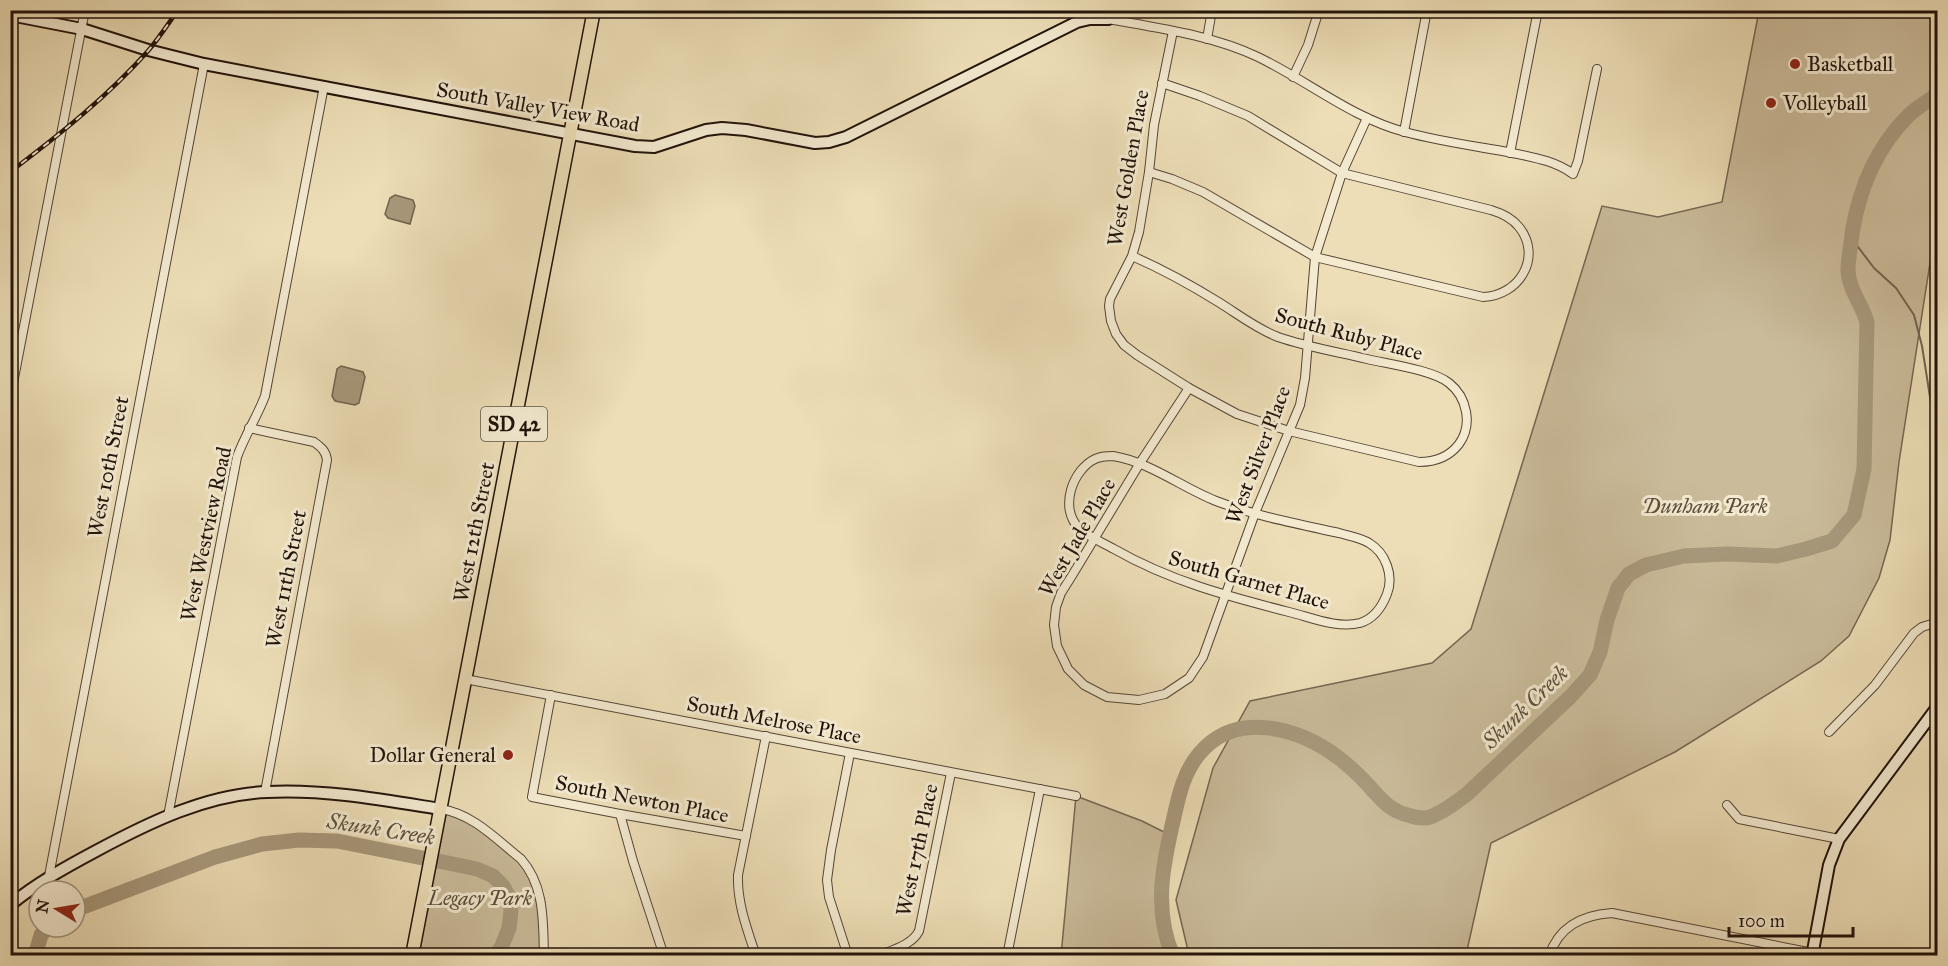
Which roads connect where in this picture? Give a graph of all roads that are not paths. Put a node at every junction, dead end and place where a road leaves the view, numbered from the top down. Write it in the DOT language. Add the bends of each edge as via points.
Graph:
graph roads {
  1 [pos="85,10"];
  2 [pos="594,10"];
  3 [pos="1212,10"];
  4 [pos="1319,10"];
  5 [pos="1427,10"];
  6 [pos="1538,10"];
  7 [pos="10,15"];
  8 [pos="1109,15"];
  9 [pos="82,29"];
  10 [pos="1173,31"];
  11 [pos="1207,39"];
  12 [pos="204,64"];
  13 [pos="1597,69"];
  14 [pos="1293,77"];
  15 [pos="1162,83"];
  16 [pos="324,87"];
  17 [pos="1367,118"];
  18 [pos="1404,132"];
  19 [pos="570,133"];
  20 [pos="1510,153"];
  21 [pos="1149,172"];
  22 [pos="1342,173"];
  23 [pos="1132,256"];
  24 [pos="1315,257"];
  25 [pos="1308,345"];
  26 [pos="1189,388"];
  27 [pos="10,399"];
  28 [pos="249,428"];
  29 [pos="1289,431"];
  30 [pos="1140,463"];
  31 [pos="1255,513"];
  32 [pos="1095,538"];
  33 [pos="1225,596"];
  34 [pos="1938,622"];
  35 [pos="465,679"];
  36 [pos="551,695"];
  37 [pos="1107,697"];
  38 [pos="1938,706"];
  39 [pos="1829,732"];
  40 [pos="766,736"];
  41 [pos="850,753"];
  42 [pos="951,773"];
  43 [pos="1040,789"];
  44 [pos="265,792"];
  45 [pos="1076,796"];
  46 [pos="1727,805"];
  47 [pos="440,809"];
  48 [pos="620,814"];
  49 [pos="168,816"];
  50 [pos="746,836"];
  51 [pos="1839,839"];
  52 [pos="49,876"];
  53 [pos="10,905"];
  54 [pos="1812,954"];
  55 [pos="412,956"];
  56 [pos="544,956"];
  57 [pos="664,956"];
  58 [pos="756,956"];
  59 [pos="848,956"];
  60 [pos="878,956"];
  61 [pos="1007,956"];
  62 [pos="1549,956"];
  63 [pos="1828,956"];
  1 -- 9 [label="street"];
  2 -- 19 [label="main road, West 12th Street / SD 42"];
  3 -- 11 [label="street"];
  4 -- 14 [label="street"];
  5 -- 18 [label="street"];
  6 -- 20 [label="street"];
  7 -- 9 [label="street, South Valley View Road"];
  8 -- 10 [label="street"];
  8 -- 19 [label="street, South Valley View Road" via="1077,22 829,142 722,128 648,147"];
  9 -- 12 [label="street, South Valley View Road"];
  9 -- 27 [label="street"];
  10 -- 11 [label="street"];
  10 -- 15 [label="street, West Golden Place"];
  11 -- 14 [label="street" via="1256,56"];
  12 -- 16 [label="street, South Valley View Road"];
  12 -- 52 [label="street, West 10th Street"];
  13 -- 20 [label="street" via="1573,174 1554,163"];
  14 -- 17 [label="street"];
  15 -- 21 [label="street, West Golden Place"];
  15 -- 22 [label="street" via="1248,116"];
  16 -- 19 [label="street, South Valley View Road"];
  16 -- 28 [label="street, West Westview Road" via="265,396"];
  17 -- 18 [label="street"];
  17 -- 22 [label="street, West Silver Place"];
  18 -- 20 [label="street"];
  19 -- 35 [label="main road, West 12th Street / SD 42"];
  21 -- 23 [label="street, West Golden Place"];
  21 -- 24 [label="street" via="1203,192"];
  22 -- 24 [label="street, West Silver Place"];
  22 -- 24 [label="street" via="1508,217 1526,238 1527,266 1511,289 1495,297 1484,297"];
  23 -- 25 [label="street, South Ruby Place" via="1176,277 1263,330"];
  23 -- 26 [label="street, West Golden Place" via="1113,290 1109,306 1113,327 1120,341 1137,355"];
  24 -- 25 [label="street, West Silver Place"];
  25 -- 29 [label="street, West Silver Place" via="1304,391"];
  25 -- 29 [label="street, South Ruby Place" via="1443,379 1464,402 1466,430 1452,452 1438,460 1419,462"];
  26 -- 29 [label="street" via="1237,414"];
  26 -- 30 [label="street, West Jade Place"];
  28 -- 44 [label="street, West 11th Street" via="314,442 327,460"];
  28 -- 49 [label="street, West Westview Road" via="237,457"];
  29 -- 31 [label="street, West Silver Place"];
  30 -- 31 [label="street" via="1194,492"];
  30 -- 32 [label="street, West Jade Place"];
  30 -- 32 [label="street, South Garnet Place" via="1101,457 1085,465 1076,476 1070,497 1072,517 1080,529"];
  31 -- 33 [label="street, West Silver Place"];
  31 -- 33 [label="street, South Garnet Place" via="1369,543 1385,559 1388,592 1383,604 1368,619 1343,625"];
  32 -- 33 [label="street, South Garnet Place" via="1154,571"];
  32 -- 37 [label="street, West Jade Place" via="1058,600 1055,633 1057,646 1073,675"];
  33 -- 37 [label="street, West Silver Place" via="1203,657 1182,684 1147,700"];
  34 -- 39 [label="street" via="1914,633 1875,685"];
  35 -- 36 [label="street, South Melrose Place"];
  35 -- 47 [label="main road, West 12th Street / SD 42"];
  36 -- 40 [label="street, South Melrose Place"];
  36 -- 48 [label="street, South Newton Place" via="532,796"];
  38 -- 51 [label="street"];
  40 -- 41 [label="street, South Melrose Place"];
  40 -- 50 [label="street"];
  41 -- 42 [label="street, South Melrose Place"];
  41 -- 59 [label="street" via="827,880"];
  42 -- 43 [label="street, South Melrose Place"];
  42 -- 60 [label="street, West 17th Place" via="921,926 917,935 903,945"];
  43 -- 45 [label="street, South Melrose Place"];
  43 -- 61 [label="street"];
  44 -- 47 [label="street" via="326,794"];
  44 -- 49 [label="street" via="213,801"];
  46 -- 51 [label="street" via="1739,819"];
  47 -- 55 [label="main road, West 12th Street / SD 42"];
  47 -- 56 [label="street" via="468,818 528,867 540,896"];
  48 -- 50 [label="street, South Newton Place"];
  48 -- 57 [label="street"];
  49 -- 52 [label="street"];
  50 -- 58 [label="street" via="738,886 742,914"];
  51 -- 54 [label="street" via="1829,865"];
  52 -- 53 [label="street"];
  54 -- 62 [label="street" via="1611,914 1586,917 1568,926 1553,944"];
  54 -- 63 [label="street"];
}
